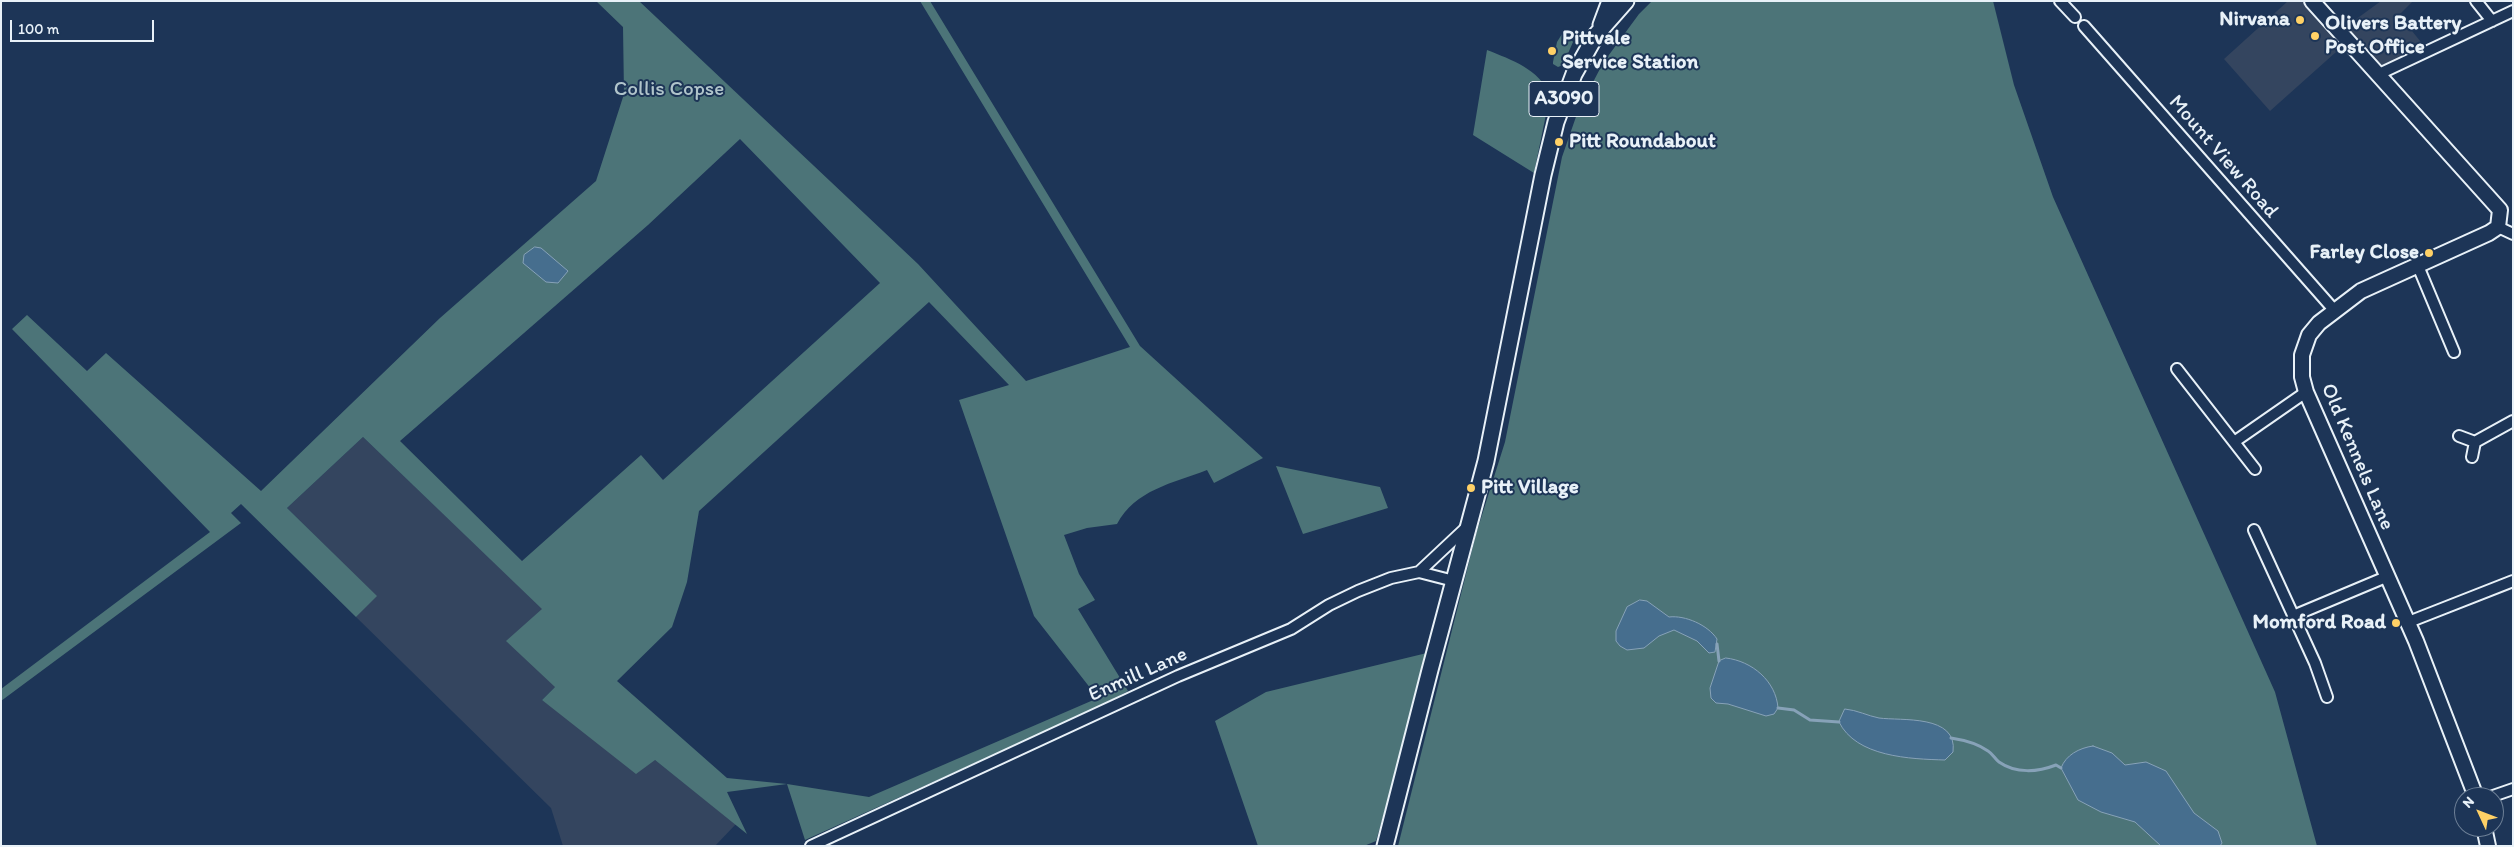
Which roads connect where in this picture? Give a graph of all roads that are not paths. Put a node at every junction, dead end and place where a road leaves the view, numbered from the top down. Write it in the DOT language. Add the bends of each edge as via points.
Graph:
graph roads {
  1 [pos="1610,1"];
  2 [pos="1626,1"];
  3 [pos="2060,1"];
  4 [pos="2312,1"];
  5 [pos="2476,1"];
  6 [pos="2513,11"];
  7 [pos="2075,17"];
  8 [pos="2492,21"];
  9 [pos="2084,26"];
  10 [pos="1600,29"];
  11 [pos="2379,74"];
  12 [pos="2498,226"];
  13 [pos="2513,234"];
  14 [pos="2418,266"];
  15 [pos="2335,311"];
  16 [pos="2454,352"];
  17 [pos="2177,369"];
  18 [pos="2306,392"];
  19 [pos="2513,420"];
  20 [pos="2459,436"];
  21 [pos="2234,442"];
  22 [pos="2475,442"];
  23 [pos="2472,457"];
  24 [pos="2255,469"];
  25 [pos="1469,526"];
  26 [pos="2254,530"];
  27 [pos="1420,572"];
  28 [pos="2386,577"];
  29 [pos="1454,581"];
  30 [pos="2513,581"];
  31 [pos="2293,616"];
  32 [pos="2406,623"];
  33 [pos="2327,696"];
  34 [pos="2472,787"];
  35 [pos="811,846"];
  36 [pos="1386,846"];
  1 -- 10 [label="main road, A3090"];
  2 -- 10 [label="main road, A3090"];
  3 -- 7 [label="street"];
  4 -- 11 [label="street"];
  5 -- 8 [label="street"];
  6 -- 8 [label="street"];
  8 -- 11 [label="street"];
  9 -- 15 [label="street, Mount View Road"];
  10 -- 25 [label="main road, A3090" via="1574,74 1556,122 1486,461"];
  11 -- 12 [label="street" via="2494,202 2500,210"];
  12 -- 13 [label="street"];
  12 -- 14 [label="street, Old Kennels Lane" via="2475,242"];
  14 -- 15 [label="street, Old Kennels Lane" via="2362,291"];
  14 -- 16 [label="street"];
  15 -- 18 [label="street, Old Kennels Lane" via="2319,322 2305,344 2301,364"];
  17 -- 21 [label="street"];
  18 -- 21 [label="street"];
  18 -- 28 [label="street, Old Kennels Lane" via="2340,464"];
  19 -- 22 [label="street"];
  20 -- 22 [label="street"];
  21 -- 24 [label="street"];
  22 -- 23 [label="street"];
  25 -- 27 [label="street"];
  25 -- 29 [label="main road, A3090"];
  26 -- 31 [label="street"];
  27 -- 29 [label="street"];
  27 -- 35 [label="street, Enmill Lane" via="1391,578 1329,605 1292,629 1178,676"];
  28 -- 31 [label="street"];
  28 -- 32 [label="street, Old Kennels Lane"];
  29 -- 36 [label="main road, A3090"];
  30 -- 32 [label="street"];
  31 -- 33 [label="street"];
  32 -- 34 [label="street, Old Kennels Lane" via="2416,641"];
}
